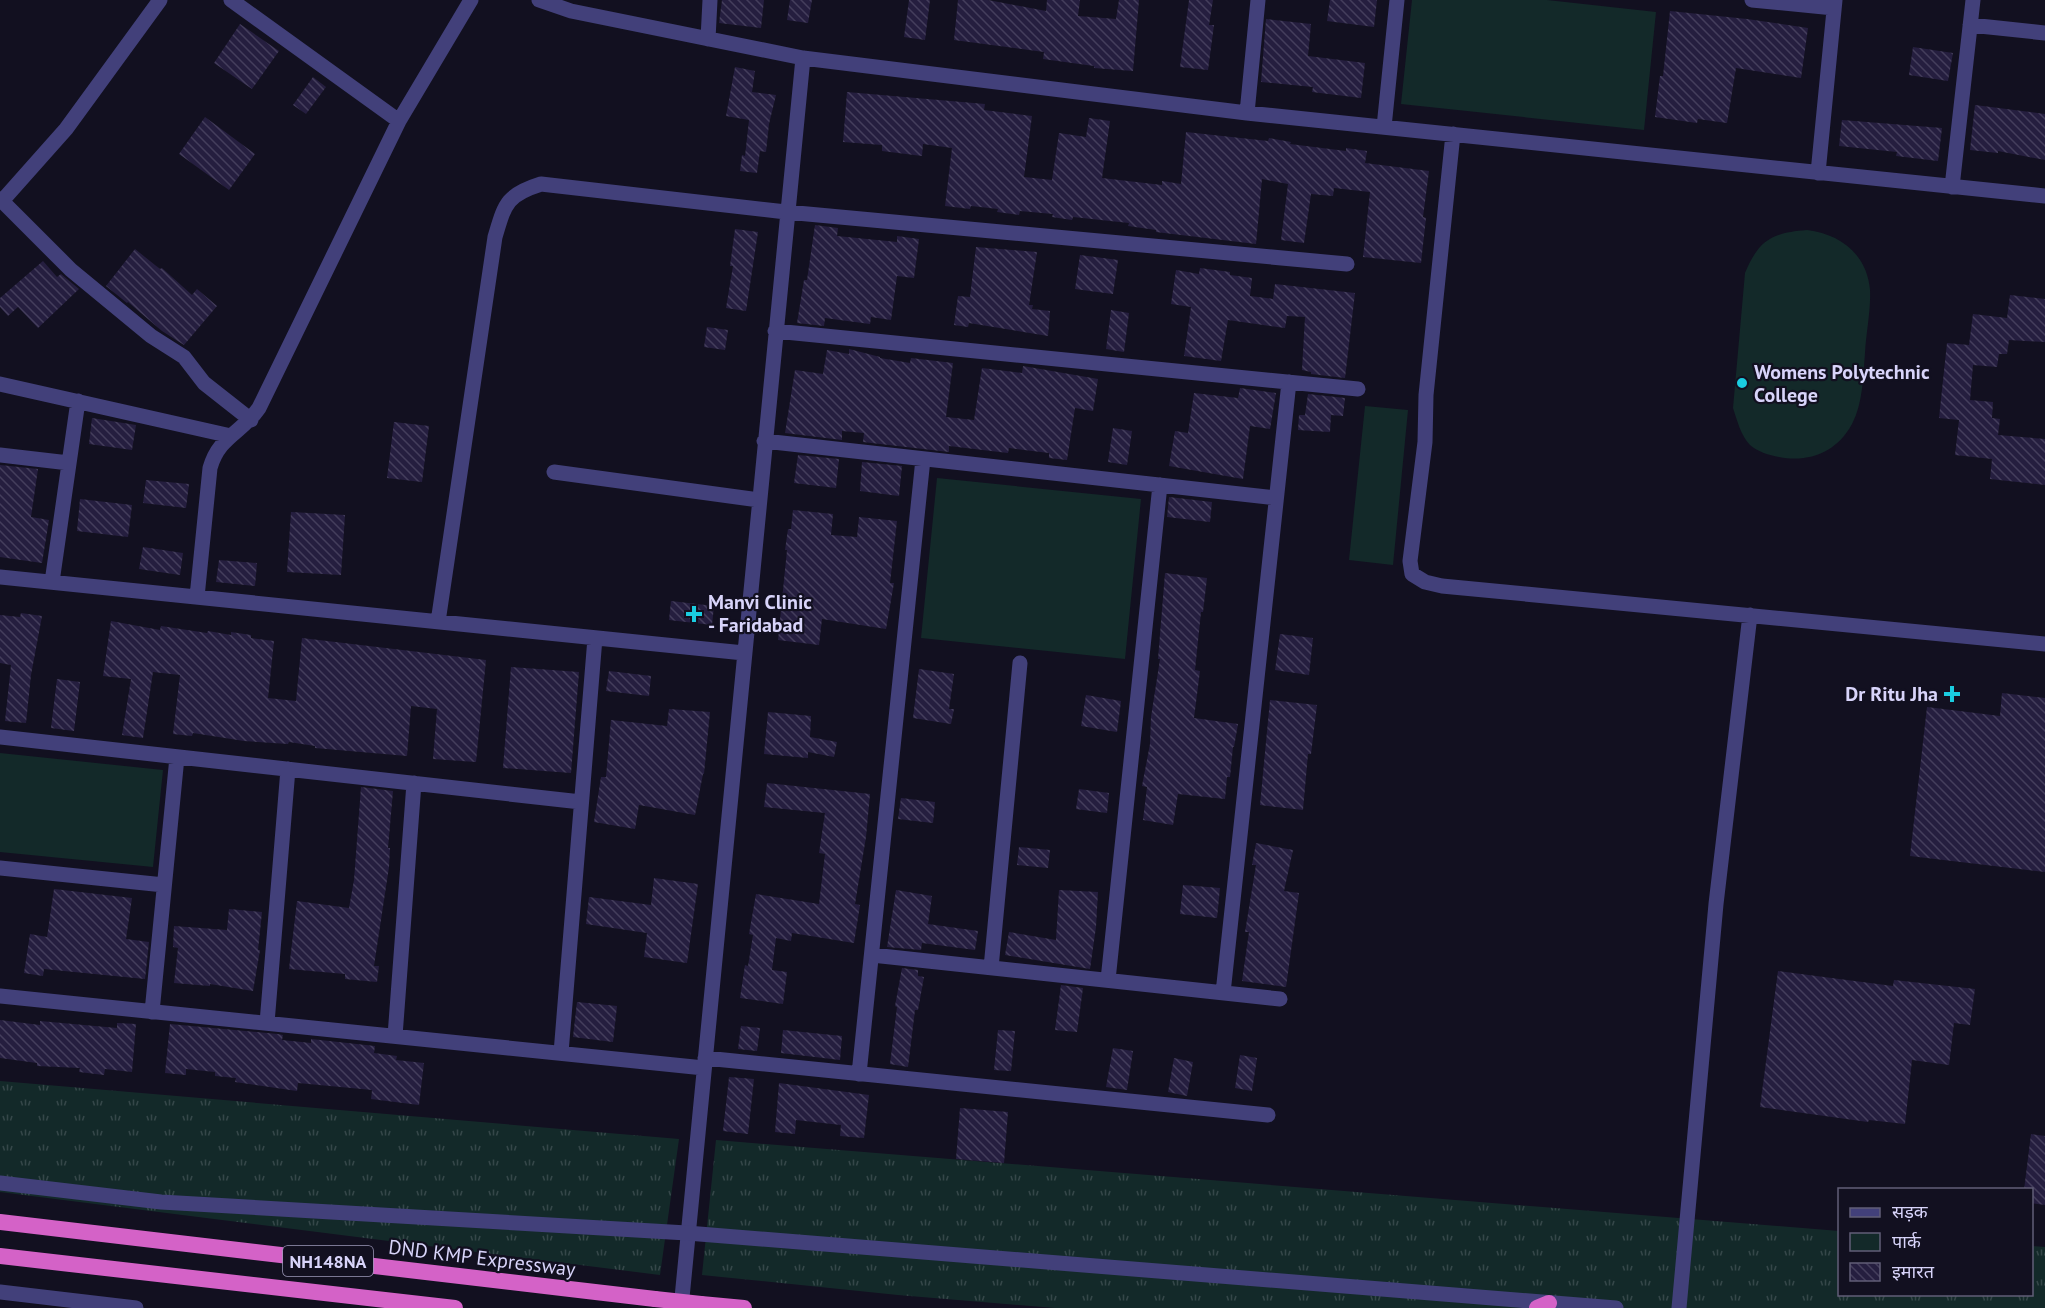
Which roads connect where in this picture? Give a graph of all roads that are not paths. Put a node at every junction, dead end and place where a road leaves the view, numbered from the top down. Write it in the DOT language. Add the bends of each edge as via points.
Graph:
graph roads {
  1 [pos="160,0"];
  2 [pos="231,0"];
  3 [pos="471,0"];
  4 [pos="539,0"];
  5 [pos="710,0"];
  6 [pos="1258,0"];
  7 [pos="1397,0"];
  8 [pos="1752,0"];
  9 [pos="1972,0"];
  10 [pos="1835,4"];
  11 [pos="1970,25"];
  12 [pos="2045,33"];
  13 [pos="708,39"];
  14 [pos="803,58"];
  15 [pos="1247,113"];
  16 [pos="399,121"];
  17 [pos="1384,127"];
  18 [pos="1453,134"];
  19 [pos="1818,173"];
  20 [pos="1952,187"];
  21 [pos="2045,196"];
  22 [pos="1,200"];
  23 [pos="786,212"];
  24 [pos="1347,264"];
  25 [pos="775,331"];
  26 [pos="1289,382"];
  27 [pos="0,384"];
  28 [pos="1358,389"];
  29 [pos="78,402"];
  30 [pos="251,420"];
  31 [pos="231,436"];
  32 [pos="764,441"];
  33 [pos="0,455"];
  34 [pos="923,459"];
  35 [pos="69,463"];
  36 [pos="554,472"];
  37 [pos="1160,485"];
  38 [pos="1276,498"];
  39 [pos="759,500"];
  40 [pos="0,577"];
  41 [pos="52,582"];
  42 [pos="197,597"];
  43 [pos="1750,615"];
  44 [pos="438,622"];
  45 [pos="595,638"];
  46 [pos="2045,644"];
  47 [pos="744,653"];
  48 [pos="1020,663"];
  49 [pos="0,737"];
  50 [pos="177,757"];
  51 [pos="288,769"];
  52 [pos="414,783"];
  53 [pos="581,802"];
  54 [pos="0,868"];
  55 [pos="165,885"];
  56 [pos="872,955"];
  57 [pos="991,968"];
  58 [pos="1108,980"];
  59 [pos="1223,993"];
  60 [pos="0,996"];
  61 [pos="1280,999"];
  62 [pos="152,1012"];
  63 [pos="267,1023"];
  64 [pos="395,1036"];
  65 [pos="561,1053"];
  66 [pos="705,1063"];
  67 [pos="860,1074"];
  68 [pos="1268,1114"];
  69 [pos="0,1183"];
  70 [pos="0,1222"];
  71 [pos="687,1233"];
  72 [pos="0,1256"];
  73 [pos="0,1292"];
  74 [pos="1543,1305"];
  75 [pos="136,1308"];
  76 [pos="455,1308"];
  77 [pos="681,1308"];
  78 [pos="744,1308"];
  79 [pos="1616,1308"];
  80 [pos="1679,1308"];
  1 -- 22 [label="street" via="66,129"];
  2 -- 16 [label="street"];
  3 -- 16 [label="street"];
  4 -- 13 [label="street" via="571,11"];
  5 -- 13 [label="street"];
  6 -- 15 [label="street"];
  7 -- 17 [label="street"];
  8 -- 10 [label="street"];
  9 -- 11 [label="street"];
  10 -- 19 [label="street"];
  11 -- 12 [label="street"];
  11 -- 20 [label="street"];
  13 -- 14 [label="street"];
  14 -- 15 [label="street"];
  14 -- 23 [label="street"];
  15 -- 17 [label="street"];
  16 -- 30 [label="street"];
  17 -- 18 [label="street"];
  18 -- 19 [label="street"];
  18 -- 43 [label="street" via="1426,395 1425,442 1410,561 1412,574 1442,586"];
  19 -- 20 [label="street"];
  20 -- 21 [label="street"];
  22 -- 30 [label="street" via="71,270 151,336 184,357 204,383"];
  23 -- 24 [label="street"];
  23 -- 25 [label="street"];
  23 -- 44 [label="street" via="541,184 510,198 495,237"];
  25 -- 26 [label="street"];
  25 -- 32 [label="street"];
  26 -- 28 [label="street"];
  26 -- 38 [label="street"];
  27 -- 29 [label="street"];
  29 -- 31 [label="street"];
  29 -- 35 [label="street"];
  30 -- 31 [label="street"];
  31 -- 42 [label="street" via="216,451 210,468"];
  32 -- 34 [label="street"];
  32 -- 39 [label="street"];
  33 -- 35 [label="street"];
  34 -- 37 [label="street"];
  34 -- 56 [label="street"];
  35 -- 41 [label="street"];
  36 -- 39 [label="street"];
  37 -- 38 [label="street"];
  37 -- 58 [label="street"];
  38 -- 59 [label="street"];
  39 -- 47 [label="street"];
  40 -- 41 [label="street"];
  41 -- 42 [label="street"];
  42 -- 44 [label="street"];
  43 -- 46 [label="street"];
  43 -- 80 [label="street" via="1716,903"];
  44 -- 45 [label="street"];
  45 -- 47 [label="street"];
  45 -- 53 [label="street"];
  47 -- 66 [label="street"];
  48 -- 57 [label="street"];
  49 -- 50 [label="street"];
  50 -- 51 [label="street"];
  50 -- 55 [label="street"];
  51 -- 52 [label="street"];
  51 -- 63 [label="street"];
  52 -- 53 [label="street"];
  52 -- 64 [label="street"];
  53 -- 65 [label="street"];
  54 -- 55 [label="street"];
  55 -- 62 [label="street"];
  56 -- 57 [label="street"];
  56 -- 67 [label="street"];
  57 -- 58 [label="street"];
  58 -- 59 [label="street"];
  59 -- 61 [label="street"];
  60 -- 62 [label="street"];
  62 -- 63 [label="street"];
  63 -- 64 [label="street"];
  64 -- 65 [label="street"];
  65 -- 66 [label="street"];
  66 -- 67 [label="street"];
  66 -- 71 [label="street"];
  67 -- 68 [label="street"];
  69 -- 71 [label="street" via="161,1202"];
  70 -- 78 [label="highway, DND KMP Expressway / NH148NA, bridge"];
  71 -- 74 [label="street"];
  71 -- 77 [label="street"];
  72 -- 76 [label="highway, NH148NA"];
  73 -- 75 [label="street"];
  74 -- 79 [label="street"];
}
